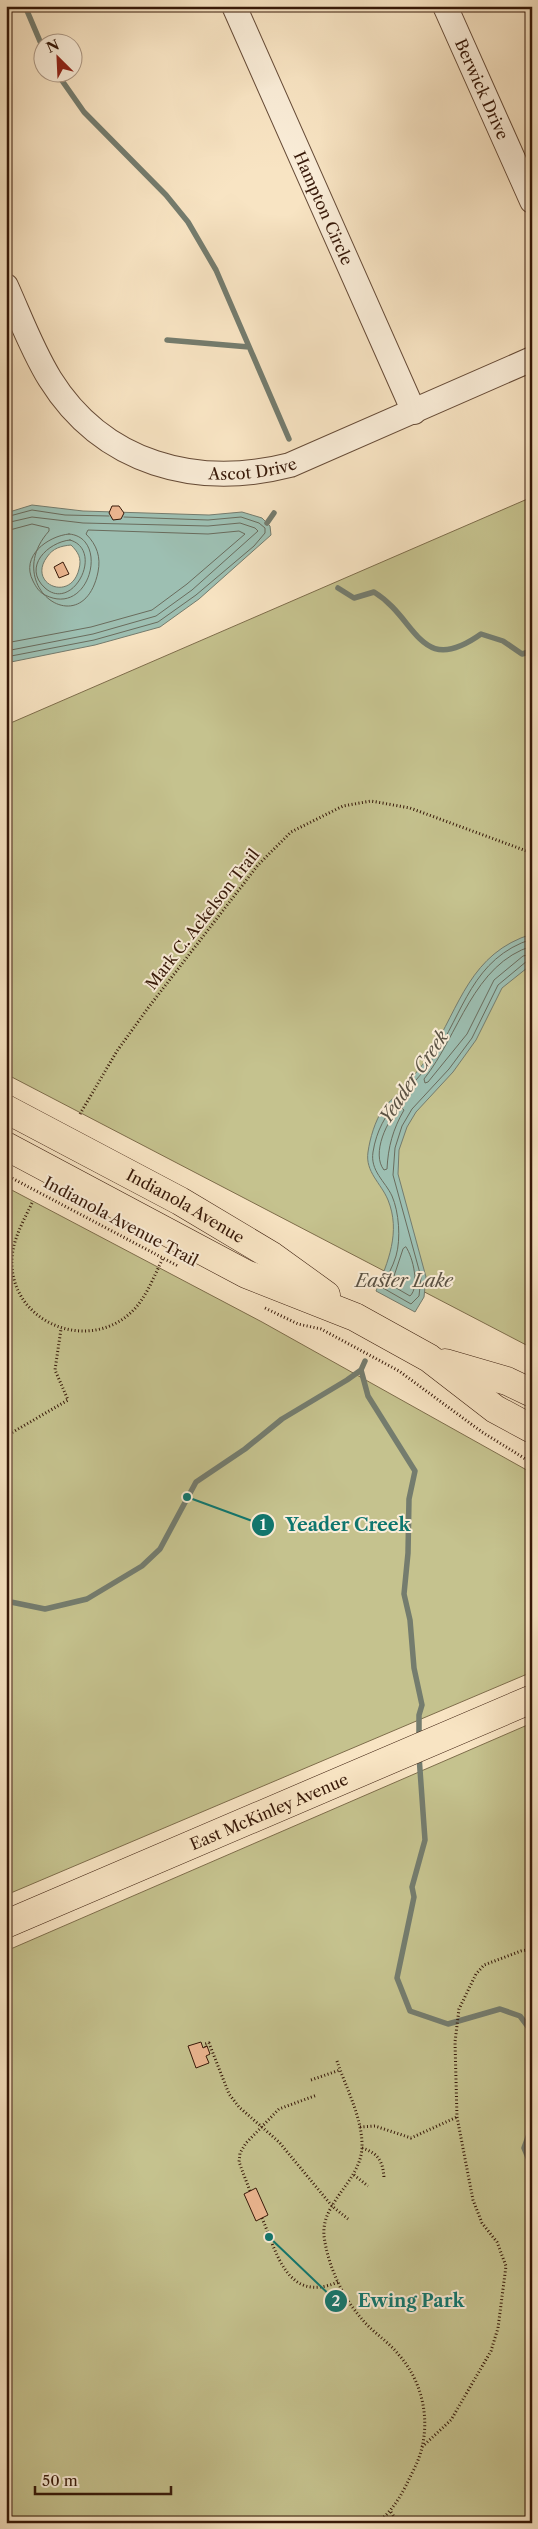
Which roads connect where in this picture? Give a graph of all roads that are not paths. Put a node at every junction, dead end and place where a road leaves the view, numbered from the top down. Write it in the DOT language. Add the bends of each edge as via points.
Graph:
graph roads {
  1 [pos="234,6"];
  2 [pos="445,6"];
  3 [pos="532,201"];
  4 [pos="8,292"];
  5 [pos="14,324"];
  6 [pos="532,359"];
  7 [pos="414,412"];
  8 [pos="6,1109"];
  9 [pos="6,1146"];
  10 [pos="355,1317"];
  11 [pos="429,1358"];
  12 [pos="532,1393"];
  13 [pos="532,1429"];
  14 [pos="530,1705"];
  15 [pos="6,1924"];
  1 -- 7 [label="street, Hampton Circle"];
  2 -- 3 [label="street, Berwick Drive"];
  4 -- 5 [label="street, Ascot Drive"];
  5 -- 7 [label="street, Ascot Drive" via="70,406 93,428 146,460 176,469 233,475 268,471 310,458"];
  6 -- 7 [label="street, Ascot Drive"];
  8 -- 10 [label="main road, Indianola Avenue" via="180,1201 272,1256"];
  9 -- 10 [label="main road, Indianola Avenue" via="246,1274"];
  10 -- 11 [label="main road, Indianola Avenue"];
  11 -- 12 [label="main road, Indianola Avenue" via="507,1381"];
  11 -- 13 [label="main road, Indianola Avenue" via="495,1409"];
  14 -- 15 [label="main road, East McKinley Avenue" via="432,1743"];
}
